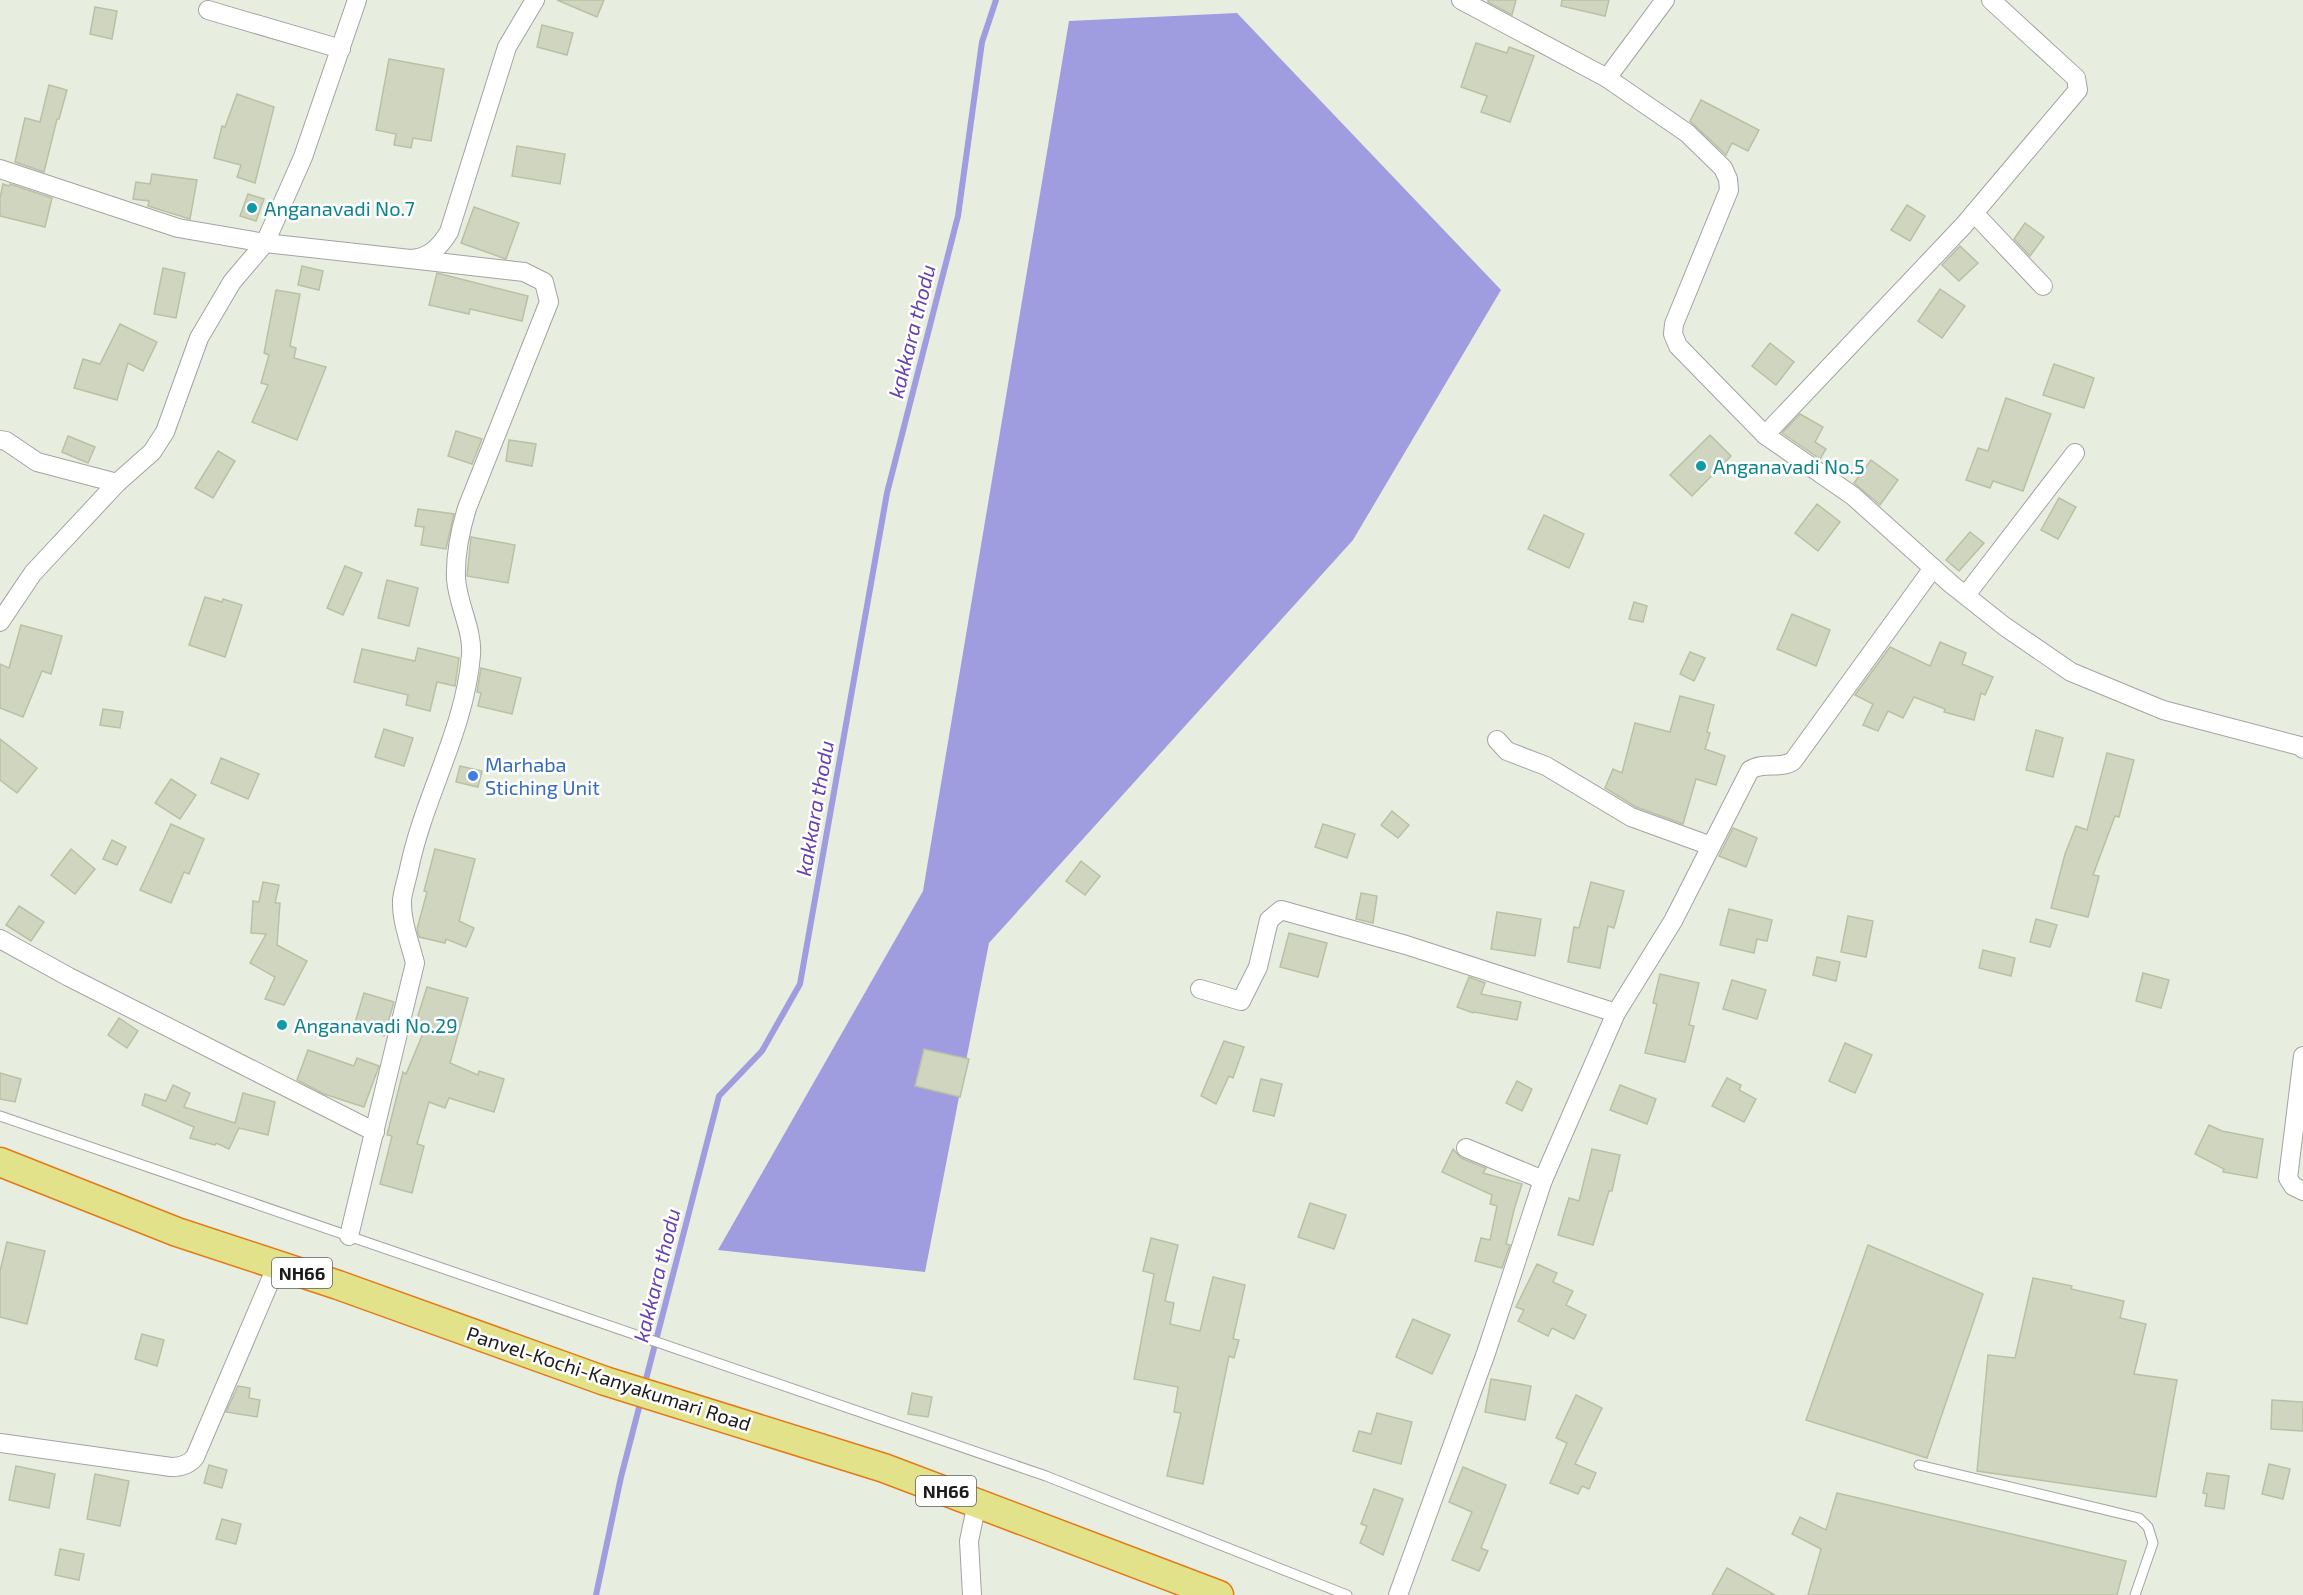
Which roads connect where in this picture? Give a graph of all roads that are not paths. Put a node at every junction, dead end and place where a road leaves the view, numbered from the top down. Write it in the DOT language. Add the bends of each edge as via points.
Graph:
graph roads {
  1 [pos="357,0"];
  2 [pos="535,0"];
  3 [pos="1461,0"];
  4 [pos="1665,0"];
  5 [pos="1991,0"];
  6 [pos="208,10"];
  7 [pos="340,49"];
  8 [pos="1607,78"];
  9 [pos="0,169"];
  10 [pos="1974,213"];
  11 [pos="265,243"];
  12 [pos="410,260"];
  13 [pos="2043,286"];
  14 [pos="1765,435"];
  15 [pos="0,440"];
  16 [pos="2075,453"];
  17 [pos="117,483"];
  18 [pos="1934,567"];
  19 [pos="1966,595"];
  20 [pos="0,622"];
  21 [pos="1497,740"];
  22 [pos="2303,749"];
  23 [pos="1711,846"];
  24 [pos="0,939"];
  25 [pos="1200,989"];
  26 [pos="1616,1013"];
  27 [pos="2303,1056"];
  28 [pos="0,1116"];
  29 [pos="375,1132"];
  30 [pos="1466,1148"];
  31 [pos="0,1162"];
  32 [pos="1543,1179"];
  33 [pos="2303,1191"];
  34 [pos="349,1236"];
  35 [pos="278,1265"];
  36 [pos="0,1443"];
  37 [pos="1920,1465"];
  38 [pos="977,1503"];
  39 [pos="972,1595"];
  40 [pos="1219,1595"];
  41 [pos="1347,1595"];
  42 [pos="1398,1595"];
  43 [pos="2135,1595"];
  1 -- 7 [label="street"];
  2 -- 12 [label="street" via="507,47 449,232 429,255"];
  3 -- 8 [label="street"];
  4 -- 8 [label="street"];
  5 -- 10 [label="street" via="2076,78 2079,87"];
  6 -- 7 [label="street"];
  7 -- 11 [label="street" via="303,157"];
  8 -- 14 [label="street" via="1687,133 1723,168 1728,179 1729,190 1673,334 1678,346"];
  9 -- 11 [label="street" via="178,228"];
  10 -- 13 [label="street"];
  10 -- 14 [label="street"];
  11 -- 12 [label="street"];
  11 -- 17 [label="street" via="232,282 199,338 165,432 152,452"];
  12 -- 29 [label="street" via="524,272 544,282 549,302 466,507 459,536 456,580 470,637 470,668 460,716 414,844 402,901 415,963"];
  14 -- 18 [label="street" via="1853,496"];
  15 -- 17 [label="street" via="37,462"];
  16 -- 19 [label="street"];
  17 -- 20 [label="street" via="33,573"];
  18 -- 19 [label="street"];
  18 -- 23 [label="street" via="1793,761 1762,764 1750,770"];
  19 -- 22 [label="street" via="2071,672 2163,710"];
  21 -- 23 [label="street" via="1507,751 1546,766 1631,817"];
  23 -- 26 [label="street" via="1673,921"];
  24 -- 29 [label="street"];
  25 -- 26 [label="street" via="1241,1001 1258,967 1269,920 1281,910 1406,945"];
  26 -- 32 [label="street"];
  27 -- 33 [label="street" via="2288,1178"];
  28 -- 34 [label="lane"];
  29 -- 34 [label="street"];
  30 -- 32 [label="street"];
  31 -- 35 [label="highway, Panvel-Kochi-Kanyakumari Road / NH66" via="177,1232"];
  32 -- 42 [label="street" via="1486,1353"];
  34 -- 41 [label="lane" via="1046,1476"];
  35 -- 36 [label="street" via="191,1462 171,1467"];
  35 -- 38 [label="highway, Panvel-Kochi-Kanyakumari Road / NH66" via="605,1381 884,1468"];
  37 -- 43 [label="lane" via="2139,1518 2148,1527 2153,1543"];
  38 -- 39 [label="street" via="969,1541"];
  38 -- 40 [label="highway, Panvel-Kochi-Kanyakumari Road / NH66"];
}
